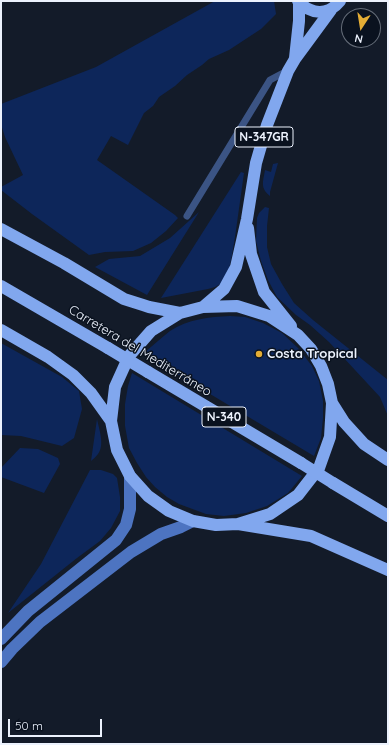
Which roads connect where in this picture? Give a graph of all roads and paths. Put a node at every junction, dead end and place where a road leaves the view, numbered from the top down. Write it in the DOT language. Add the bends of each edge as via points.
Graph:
graph roads {
  1 [pos="298,1"];
  2 [pos="340,1"];
  3 [pos="331,10"];
  4 [pos="295,59"];
  5 [pos="288,71"];
  6 [pos="187,216"];
  7 [pos="247,219"];
  8 [pos="1,229"];
  9 [pos="1,286"];
  10 [pos="203,307"];
  11 [pos="180,313"];
  12 [pos="1,330"];
  13 [pos="298,335"];
  14 [pos="332,403"];
  15 [pos="112,421"];
  16 [pos="388,460"];
  17 [pos="130,476"];
  18 [pos="388,516"];
  19 [pos="193,521"];
  20 [pos="238,524"];
  21 [pos="388,570"];
  22 [pos="1,639"];
  23 [pos="1,662"];
  1 -- 3 [label="highway, N-347GR" via="317,12"];
  1 -- 4 [label="highway, N-347GR" via="299,21"];
  2 -- 3 [label="highway, N-347GR"];
  3 -- 4 [label="highway, N-347GR"];
  4 -- 5 [label="highway, N-347GR"];
  5 -- 6 [label="lane" via="270,80"];
  5 -- 7 [label="highway, N-347GR" via="267,125 256,163"];
  7 -- 10 [label="highway, N-347GR" via="236,267 224,289"];
  7 -- 13 [label="highway, N-347GR" via="251,254 264,292"];
  8 -- 11 [label="highway" via="124,299"];
  9 -- 18 [label="highway, Carretera del Mediterráneo / N-340, bridge"];
  10 -- 11 [label="highway"];
  10 -- 13 [label="highway" via="237,306 269,316"];
  11 -- 15 [label="highway" via="151,331 129,356 115,387"];
  12 -- 15 [label="highway" via="74,375"];
  13 -- 14 [label="highway" via="311,349 321,366"];
  14 -- 16 [label="highway" via="344,422 364,444"];
  14 -- 20 [label="highway" via="330,437 319,468 298,495 270,514"];
  15 -- 17 [label="highway" via="117,450"];
  17 -- 19 [label="highway" via="153,500 169,511"];
  17 -- 22 [label="main road" via="130,509 126,525 116,540 28,611"];
  19 -- 20 [label="highway" via="216,525"];
  19 -- 23 [label="main road" via="161,534 131,552 40,622"];
  20 -- 21 [label="highway" via="311,536"];
}
